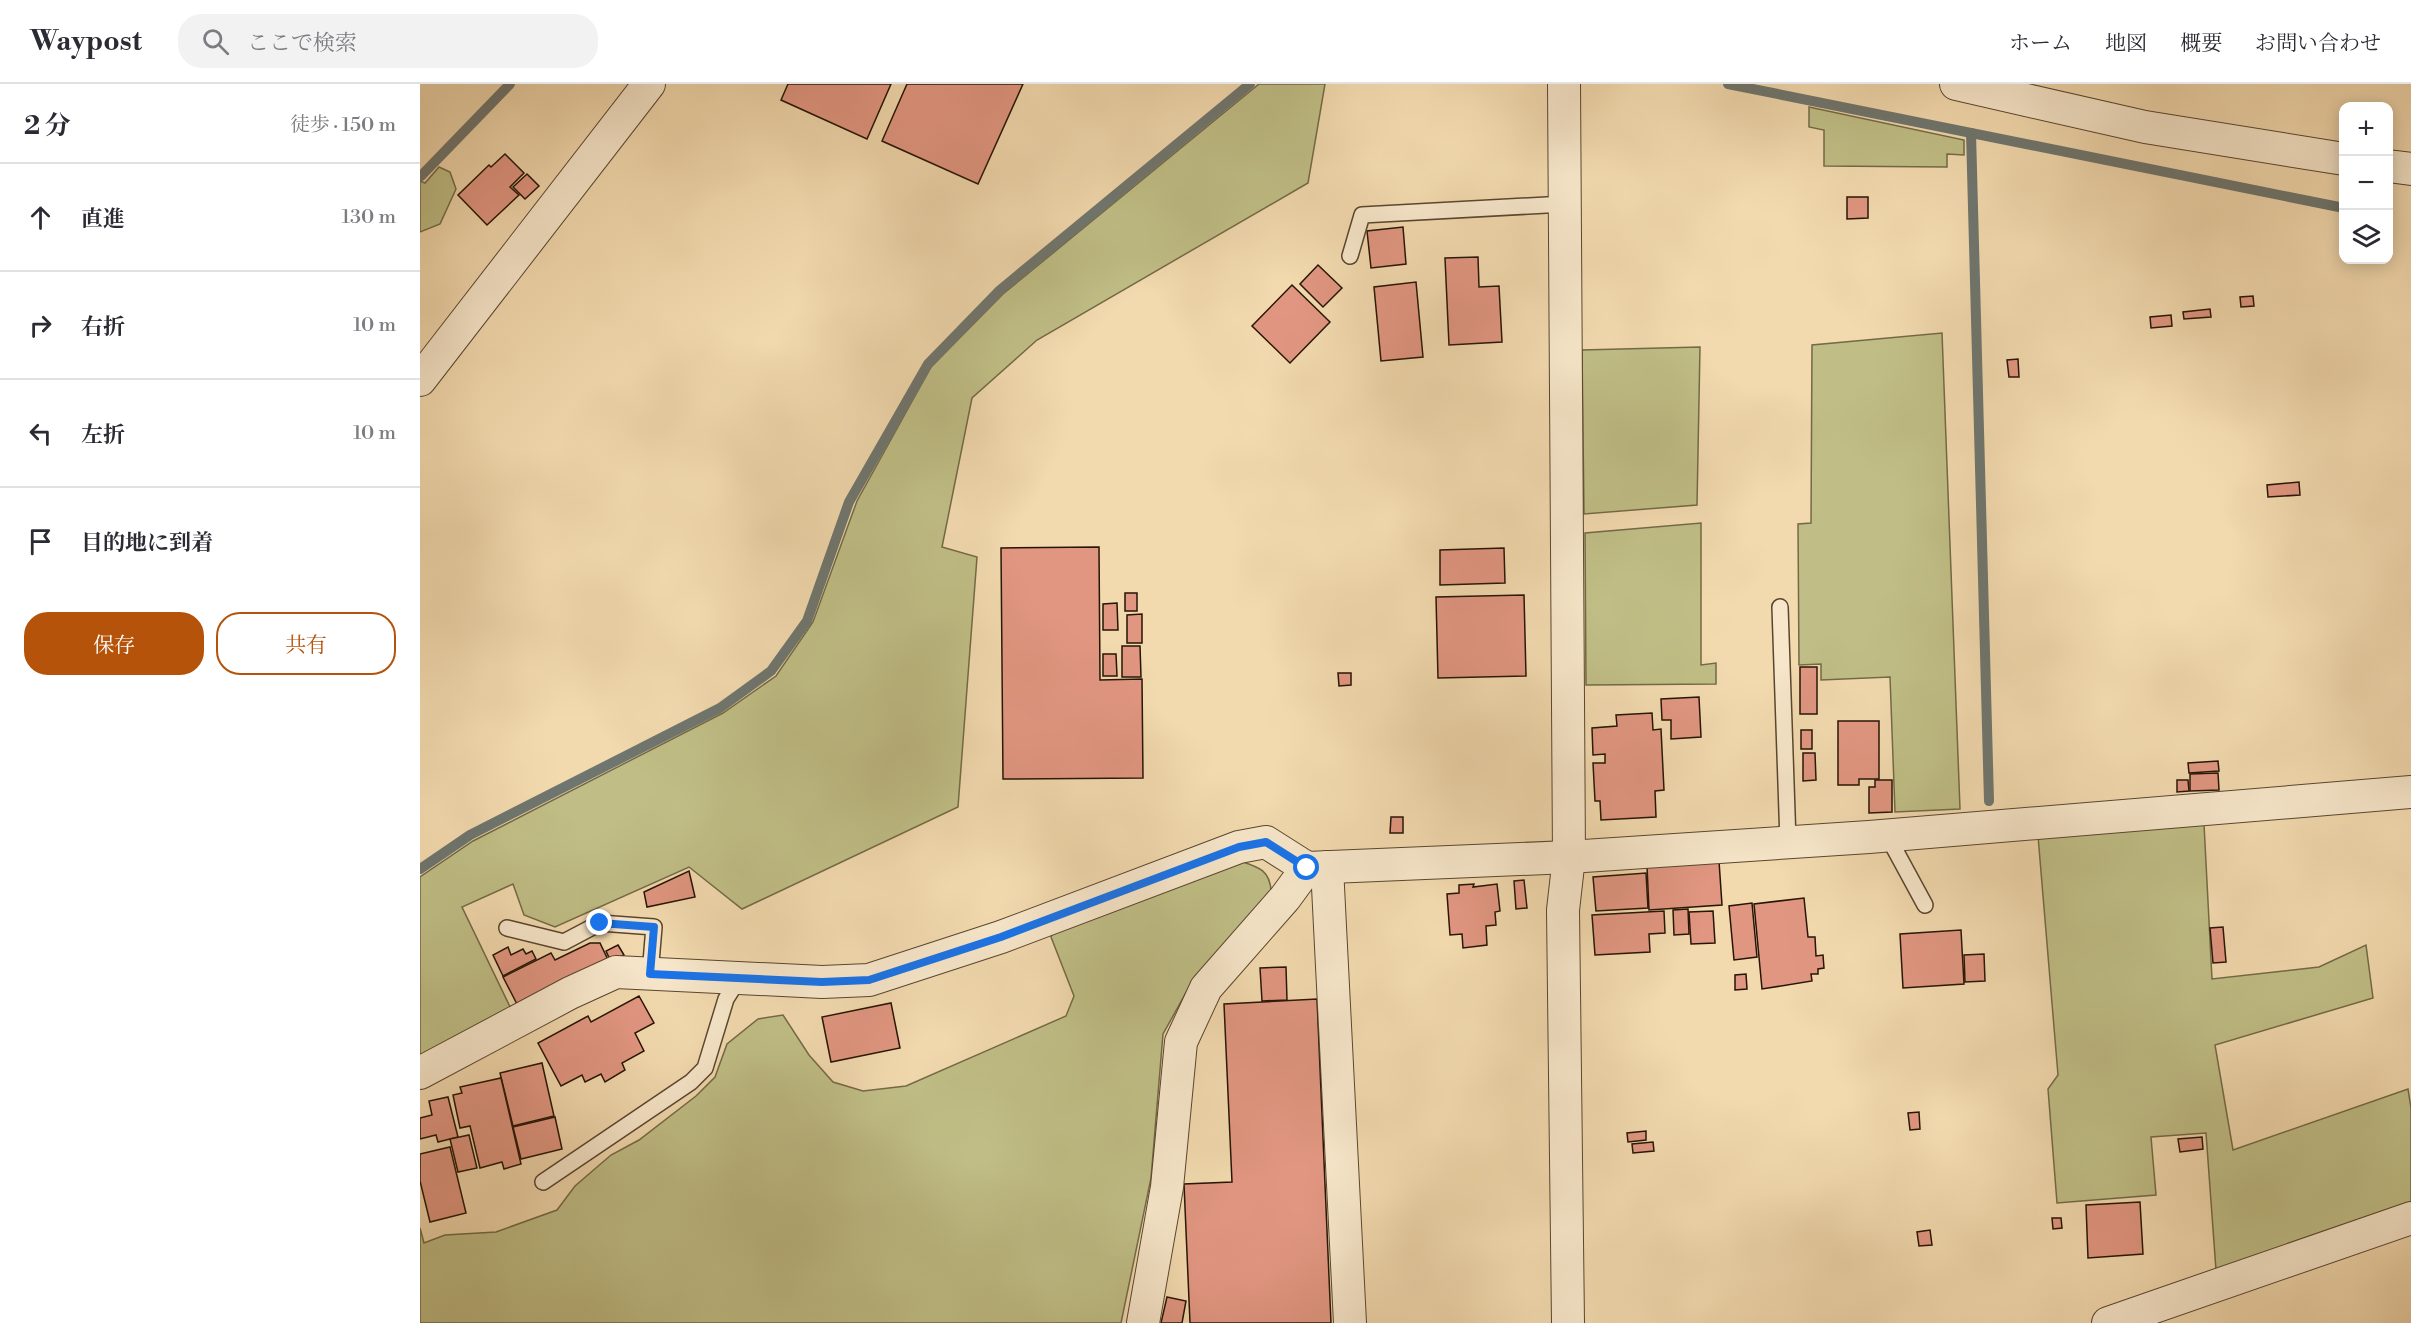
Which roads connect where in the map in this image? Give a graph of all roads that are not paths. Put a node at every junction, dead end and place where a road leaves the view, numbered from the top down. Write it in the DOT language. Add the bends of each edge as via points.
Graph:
graph roads {
  1 [pos="649,84"];
  2 [pos="1564,84"];
  3 [pos="1956,84"];
  4 [pos="2339,158"];
  5 [pos="2393,167"];
  6 [pos="2411,169"];
  7 [pos="1565,204"];
  8 [pos="1350,256"];
  9 [pos="420,380"];
  10 [pos="1780,607"];
  11 [pos="2411,792"];
  12 [pos="1887,835"];
  13 [pos="1788,842"];
  14 [pos="1569,857"];
  15 [pos="1317,868"];
  16 [pos="1925,905"];
  17 [pos="507,928"];
  18 [pos="650,974"];
  19 [pos="740,978"];
  20 [pos="420,1073"];
  21 [pos="543,1182"];
  22 [pos="2411,1218"];
  23 [pos="2115,1322"];
  24 [pos="1143,1323"];
  25 [pos="1350,1323"];
  26 [pos="1568,1323"];
  1 -- 9 [label="street"];
  2 -- 7 [label="street"];
  3 -- 4 [label="street" via="2145,127"];
  5 -- 6 [label="street"];
  7 -- 8 [label="lane" via="1362,215"];
  7 -- 14 [label="street"];
  10 -- 13 [label="lane"];
  11 -- 12 [label="street"];
  12 -- 13 [label="street"];
  12 -- 16 [label="lane"];
  13 -- 14 [label="street"];
  14 -- 15 [label="street"];
  14 -- 26 [label="street" via="1563,910"];
  15 -- 19 [label="street" via="1266,842 1239,847 1001,937 869,980"];
  15 -- 24 [label="street" via="1206,988 1181,1042 1167,1187"];
  15 -- 25 [label="street"];
  17 -- 18 [label="lane" via="564,942 600,923 654,927"];
  18 -- 19 [label="street"];
  18 -- 20 [label="street" via="616,972"];
  19 -- 21 [label="lane" via="726,999 705,1068 692,1083"];
  22 -- 23 [label="street"];
}
